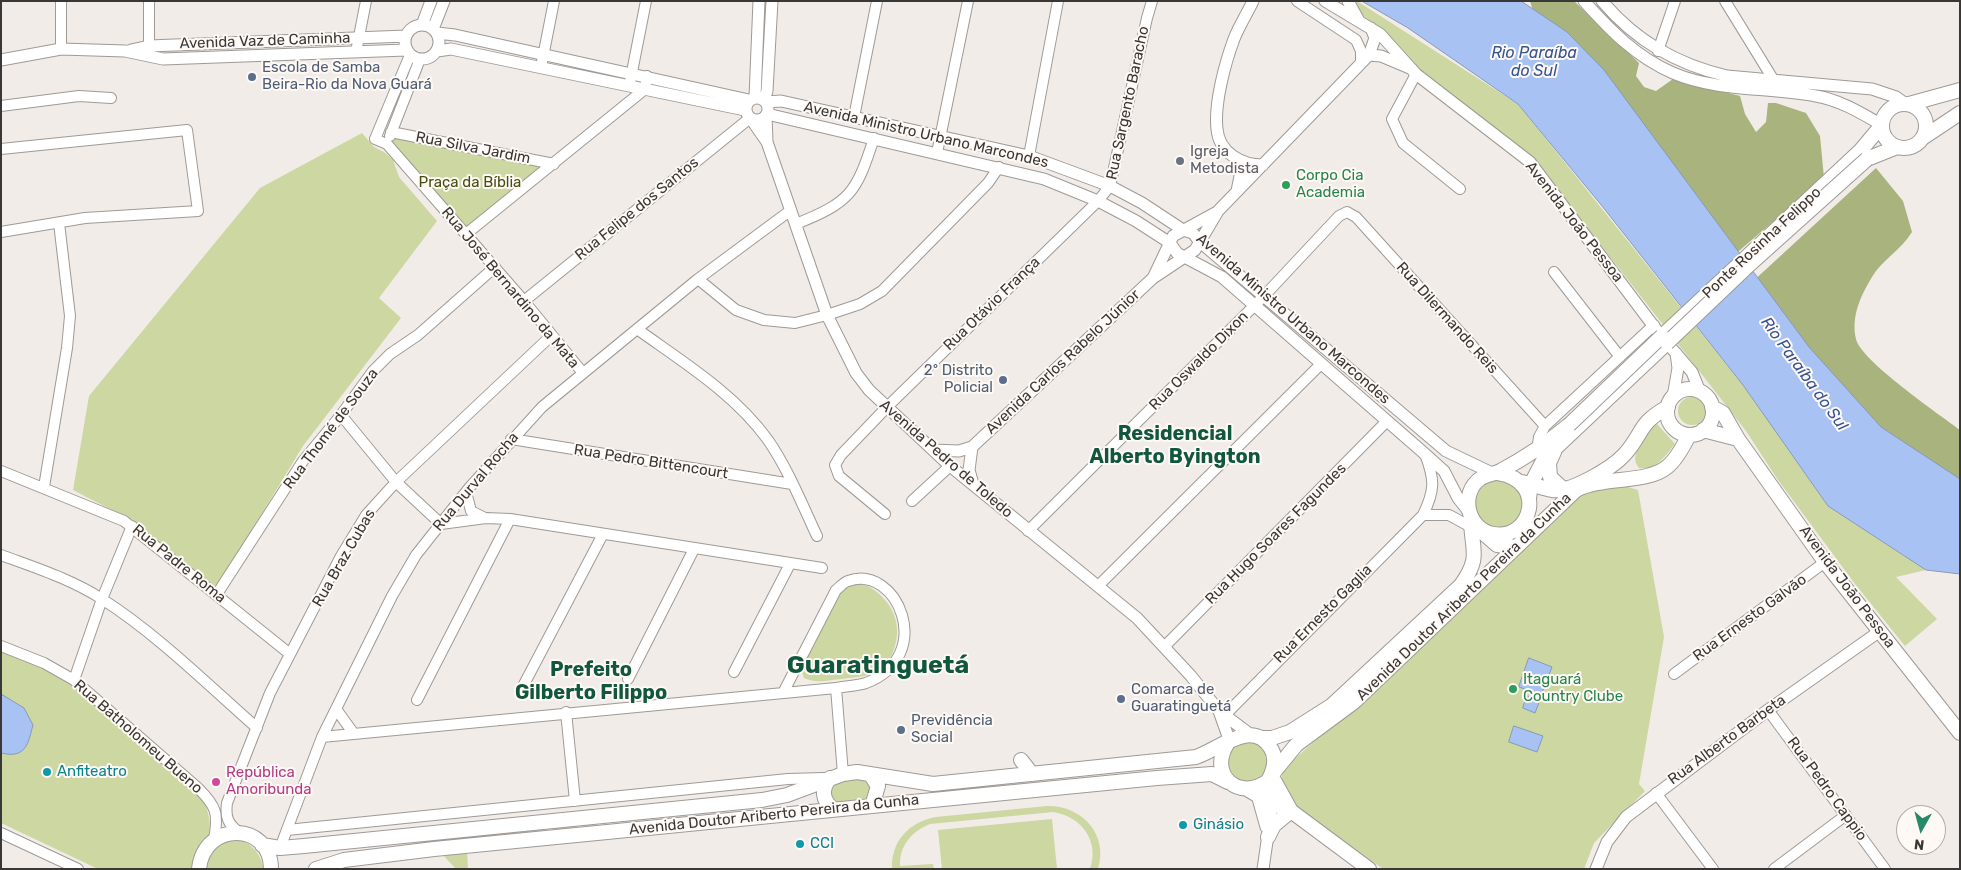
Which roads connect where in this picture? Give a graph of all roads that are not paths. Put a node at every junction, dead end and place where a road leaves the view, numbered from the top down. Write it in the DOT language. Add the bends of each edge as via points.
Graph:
graph roads {
  1 [pos="61,1"];
  2 [pos="149,1"];
  3 [pos="366,1"];
  4 [pos="431,1"];
  5 [pos="444,1"];
  6 [pos="554,1"];
  7 [pos="646,1"];
  8 [pos="759,1"];
  9 [pos="772,1"];
  10 [pos="877,1"];
  11 [pos="968,1"];
  12 [pos="1058,1"];
  13 [pos="1152,1"];
  14 [pos="1253,1"];
  15 [pos="1297,1"];
  16 [pos="1325,1"];
  17 [pos="1348,1"];
  18 [pos="1584,1"];
  19 [pos="1675,1"];
  20 [pos="1725,1"];
  21 [pos="1606,3"];
  22 [pos="1360,22"];
  23 [pos="1371,28"];
  24 [pos="430,29"];
  25 [pos="406,36"];
  26 [pos="359,38"];
  27 [pos="61,49"];
  28 [pos="149,51"];
  29 [pos="437,51"];
  30 [pos="1658,51"];
  31 [pos="356,52"];
  32 [pos="544,54"];
  33 [pos="412,55"];
  34 [pos="1365,59"];
  35 [pos="1,60"];
  36 [pos="541,67"];
  37 [pos="1414,71"];
  38 [pos="632,73"];
  39 [pos="647,76"];
  40 [pos="1773,80"];
  41 [pos="629,86"];
  42 [pos="645,89"];
  43 [pos="1960,90"];
  44 [pos="111,98"];
  45 [pos="1908,104"];
  46 [pos="1,106"];
  47 [pos="754,107"];
  48 [pos="1960,113"];
  49 [pos="767,114"];
  50 [pos="854,117"];
  51 [pos="1882,125"];
  52 [pos="391,132"];
  53 [pos="940,136"];
  54 [pos="1924,137"];
  55 [pos="874,138"];
  56 [pos="767,142"];
  57 [pos="386,144"];
  58 [pos="1897,147"];
  59 [pos="1,149"];
  60 [pos="937,153"];
  61 [pos="1864,154"];
  62 [pos="1029,156"];
  63 [pos="1238,161"];
  64 [pos="554,164"];
  65 [pos="1263,165"];
  66 [pos="1000,167"];
  67 [pos="1110,186"];
  68 [pos="1460,189"];
  69 [pos="1237,191"];
  70 [pos="1098,201"];
  71 [pos="790,210"];
  72 [pos="1218,211"];
  73 [pos="1347,212"];
  74 [pos="59,223"];
  75 [pos="796,224"];
  76 [pos="1183,230"];
  77 [pos="1,232"];
  78 [pos="466,234"];
  79 [pos="1199,241"];
  80 [pos="1170,243"];
  81 [pos="1184,255"];
  82 [pos="495,267"];
  83 [pos="1554,272"];
  84 [pos="1153,278"];
  85 [pos="698,279"];
  86 [pos="1265,295"];
  87 [pos="524,301"];
  88 [pos="1254,306"];
  89 [pos="827,315"];
  90 [pos="638,329"];
  91 [pos="552,335"];
  92 [pos="1665,339"];
  93 [pos="1620,357"];
  94 [pos="1321,364"];
  95 [pos="583,373"];
  96 [pos="1700,392"];
  97 [pos="1670,402"];
  98 [pos="887,407"];
  99 [pos="1718,410"];
  100 [pos="341,415"];
  101 [pos="1387,421"];
  102 [pos="1545,426"];
  103 [pos="1706,428"];
  104 [pos="1571,429"];
  105 [pos="1689,435"];
  106 [pos="1738,439"];
  107 [pos="510,440"];
  108 [pos="1555,449"];
  109 [pos="933,450"];
  110 [pos="969,451"];
  111 [pos="1537,451"];
  112 [pos="1625,453"];
  113 [pos="1425,454"];
  114 [pos="952,468"];
  115 [pos="1,471"];
  116 [pos="1495,473"];
  117 [pos="1636,477"];
  118 [pos="396,482"];
  119 [pos="792,484"];
  120 [pos="973,485"];
  121 [pos="44,487"];
  122 [pos="1563,489"];
  123 [pos="1528,491"];
  124 [pos="466,492"];
  125 [pos="912,501"];
  126 [pos="885,514"];
  127 [pos="1423,515"];
  128 [pos="486,518"];
  129 [pos="510,519"];
  130 [pos="1472,520"];
  131 [pos="441,524"];
  132 [pos="132,526"];
  133 [pos="1028,531"];
  134 [pos="603,534"];
  135 [pos="1531,534"];
  136 [pos="816,536"];
  137 [pos="1516,547"];
  138 [pos="694,549"];
  139 [pos="1,555"];
  140 [pos="1825,562"];
  141 [pos="790,564"];
  142 [pos="822,568"];
  143 [pos="1098,586"];
  144 [pos="216,594"];
  145 [pos="102,599"];
  146 [pos="1880,631"];
  147 [pos="1,646"];
  148 [pos="1165,646"];
  149 [pos="290,654"];
  150 [pos="734,672"];
  151 [pos="1674,674"];
  152 [pos="628,679"];
  153 [pos="74,680"];
  154 [pos="836,688"];
  155 [pos="521,690"];
  156 [pos="782,693"];
  157 [pos="417,700"];
  158 [pos="336,709"];
  159 [pos="1768,710"];
  160 [pos="566,712"];
  161 [pos="1222,713"];
  162 [pos="257,728"];
  163 [pos="1960,733"];
  164 [pos="354,734"];
  165 [pos="1256,736"];
  166 [pos="322,737"];
  167 [pos="1228,743"];
  168 [pos="1021,760"];
  169 [pos="870,774"];
  170 [pos="1032,774"];
  171 [pos="836,776"];
  172 [pos="1271,776"];
  173 [pos="1230,783"];
  174 [pos="231,791"];
  175 [pos="1252,792"];
  176 [pos="1656,793"];
  177 [pos="208,798"];
  178 [pos="575,801"];
  179 [pos="1271,803"];
  180 [pos="872,806"];
  181 [pos="833,809"];
  182 [pos="1291,811"];
  183 [pos="1846,815"];
  184 [pos="287,830"];
  185 [pos="1,833"];
  186 [pos="240,833"];
  187 [pos="1268,837"];
  188 [pos="214,839"];
  189 [pos="262,845"];
  190 [pos="280,848"];
  191 [pos="78,869"];
  192 [pos="199,869"];
  193 [pos="271,869"];
  194 [pos="316,869"];
  195 [pos="1263,869"];
  196 [pos="1369,869"];
  197 [pos="1596,869"];
  198 [pos="1713,869"];
  199 [pos="1774,869"];
  200 [pos="1885,869"];
  1 -- 27 [label="street"];
  2 -- 28 [label="street"];
  3 -- 26 [label="street"];
  4 -- 24 [label="street"];
  5 -- 24 [label="street"];
  6 -- 32 [label="street"];
  7 -- 38 [label="street"];
  8 -- 47 [label="street"];
  9 -- 47 [label="street" via="767,91"];
  10 -- 50 [label="street"];
  11 -- 53 [label="street"];
  12 -- 62 [label="street"];
  13 -- 67 [label="street, Rua Sargento Baracho"];
  14 -- 63 [label="street" via="1234,37 1225,70 1216,130 1222,144"];
  15 -- 34 [label="street" via="1356,40"];
  16 -- 22 [label="street, Avenida João Pessoa"];
  17 -- 22 [label="street"];
  18 -- 51 [label="street" via="1623,42 1673,73 1739,88 1817,96 1852,108"];
  19 -- 30 [label="street"];
  20 -- 40 [label="street"];
  21 -- 30 [label="street" via="1620,22"];
  22 -- 23 [label="street, Avenida João Pessoa"];
  23 -- 34 [label="street" via="1375,38"];
  23 -- 37 [label="street, Avenida João Pessoa"];
  24 -- 25 [label="street" via="409,30"];
  24 -- 29 [label="street" via="439,42"];
  24 -- 32 [label="street, Avenida Ministro Urbano Marcondes"];
  25 -- 26 [label="street, Avenida Vaz de Caminha"];
  25 -- 33 [label="street"];
  26 -- 28 [label="street, Avenida Vaz de Caminha"];
  26 -- 31 [label="street"];
  27 -- 28 [label="street, Avenida Vaz de Caminha"];
  27 -- 35 [label="street, Avenida Vaz de Caminha"];
  28 -- 31 [label="street, Avenida Vaz de Caminha" via="163,59"];
  29 -- 33 [label="street" via="433,56"];
  29 -- 36 [label="street, Avenida Ministro Urbano Marcondes" via="452,49"];
  30 -- 40 [label="street" via="1704,71"];
  31 -- 33 [label="street, Avenida Vaz de Caminha"];
  32 -- 36 [label="street"];
  32 -- 38 [label="street, Avenida Ministro Urbano Marcondes"];
  33 -- 52 [label="street"];
  33 -- 57 [label="street, Rua José Bernardino da Mata" via="375,139"];
  34 -- 37 [label="street, Avenida João Pessoa" via="1381,56"];
  34 -- 65 [label="street, Avenida Carlos Rabelo Júnior"];
  36 -- 41 [label="street, Avenida Ministro Urbano Marcondes"];
  37 -- 68 [label="street" via="1392,118 1404,143"];
  37 -- 92 [label="street, Avenida João Pessoa" via="1530,162"];
  38 -- 39 [label="street, Avenida Ministro Urbano Marcondes"];
  38 -- 41 [label="street"];
  39 -- 42 [label="street"];
  39 -- 47 [label="street, Avenida Ministro Urbano Marcondes"];
  40 -- 45 [label="street" via="1872,89"];
  41 -- 42 [label="street, Avenida Ministro Urbano Marcondes"];
  42 -- 47 [label="street, Avenida Ministro Urbano Marcondes"];
  42 -- 64 [label="street"];
  43 -- 45 [label="main road"];
  44 -- 46 [label="street" via="79,96"];
  45 -- 51 [label="main road" via="1887,112"];
  45 -- 54 [label="main road" via="1923,114"];
  47 -- 49 [label="street"];
  47 -- 49 [label="street" via="757,120"];
  47 -- 50 [label="street, Avenida Ministro Urbano Marcondes" via="780,101"];
  47 -- 56 [label="street"];
  47 -- 87 [label="street, Rua Felipe dos Santos"];
  48 -- 54 [label="main road"];
  49 -- 55 [label="street, Avenida Ministro Urbano Marcondes"];
  49 -- 56 [label="street"];
  50 -- 53 [label="street, Avenida Ministro Urbano Marcondes"];
  51 -- 58 [label="main road" via="1886,140"];
  51 -- 61 [label="main road"];
  52 -- 57 [label="street"];
  52 -- 64 [label="street, Rua Silva Jardim"];
  53 -- 60 [label="street"];
  53 -- 62 [label="street, Avenida Ministro Urbano Marcondes"];
  54 -- 58 [label="main road" via="1910,148"];
  55 -- 60 [label="street, Avenida Ministro Urbano Marcondes"];
  55 -- 75 [label="street" via="863,174 847,198"];
  56 -- 71 [label="street, Avenida Pedro de Toledo"];
  57 -- 78 [label="street, Rua José Bernardino da Mata"];
  58 -- 61 [label="main road"];
  59 -- 74 [label="street" via="187,130 198,211 85,218"];
  60 -- 66 [label="street, Avenida Ministro Urbano Marcondes"];
  61 -- 92 [label="main road, Ponte Rosinha Felippo, bridge" via="1750,264"];
  62 -- 67 [label="street, Avenida Ministro Urbano Marcondes"];
  63 -- 65 [label="street"];
  63 -- 69 [label="street" via="1241,171"];
  64 -- 78 [label="street"];
  65 -- 69 [label="street, Avenida Carlos Rabelo Júnior"];
  66 -- 70 [label="street, Avenida Ministro Urbano Marcondes" via="1044,179"];
  66 -- 89 [label="street" via="882,291 860,304"];
  67 -- 70 [label="street, Rua Sargento Baracho"];
  67 -- 76 [label="street, Avenida Ministro Urbano Marcondes"];
  69 -- 72 [label="street, Avenida Carlos Rabelo Júnior"];
  70 -- 80 [label="street, Avenida Ministro Urbano Marcondes" via="1136,220"];
  70 -- 98 [label="street, Rua Otávio França"];
  71 -- 75 [label="street, Avenida Pedro de Toledo"];
  71 -- 85 [label="street, Rua Durval Rocha"];
  72 -- 76 [label="street, Avenida Carlos Rabelo Júnior"];
  72 -- 79 [label="street, Avenida Carlos Rabelo Júnior"];
  73 -- 86 [label="street, Rua Oswaldo Dixon" via="1339,216"];
  73 -- 102 [label="street, Rua Dilermando Reis" via="1356,217"];
  74 -- 77 [label="street"];
  74 -- 121 [label="street" via="70,316"];
  75 -- 89 [label="street, Avenida Pedro de Toledo"];
  76 -- 79 [label="street, Avenida Ministro Urbano Marcondes" via="1193,233"];
  76 -- 80 [label="street, Avenida Carlos Rabelo Júnior"];
  78 -- 82 [label="street, Rua José Bernardino da Mata"];
  79 -- 81 [label="street, Avenida Carlos Rabelo Júnior" via="1195,250"];
  79 -- 86 [label="street, Avenida Ministro Urbano Marcondes"];
  80 -- 81 [label="street, Avenida Ministro Urbano Marcondes" via="1177,253"];
  80 -- 84 [label="street, Avenida Carlos Rabelo Júnior"];
  81 -- 84 [label="street, Avenida Carlos Rabelo Júnior"];
  81 -- 88 [label="street, Avenida Ministro Urbano Marcondes" via="1222,277"];
  82 -- 87 [label="street, Rua José Bernardino da Mata"];
  82 -- 100 [label="street, Rua Thomé de Souza" via="373,370"];
  83 -- 93 [label="street"];
  84 -- 110 [label="street, Avenida Carlos Rabelo Júnior"];
  85 -- 89 [label="street" via="736,310 764,320 795,323"];
  85 -- 90 [label="street, Rua Durval Rocha"];
  86 -- 88 [label="street, Rua Oswaldo Dixon"];
  86 -- 116 [label="street, Avenida Ministro Urbano Marcondes" via="1446,450"];
  87 -- 91 [label="street, Rua José Bernardino da Mata"];
  88 -- 94 [label="street, Avenida Ministro Urbano Marcondes"];
  88 -- 133 [label="street, Rua Oswaldo Dixon"];
  89 -- 98 [label="street, Avenida Pedro de Toledo" via="856,373"];
  90 -- 95 [label="street, Rua Durval Rocha"];
  90 -- 119 [label="street" via="707,379 742,410 768,440"];
  91 -- 95 [label="street, Rua José Bernardino da Mata"];
  91 -- 118 [label="street, Rua Braz Cubas"];
  92 -- 93 [label="street"];
  92 -- 96 [label="street, Avenida João Pessoa" via="1696,379"];
  92 -- 97 [label="street" via="1678,368"];
  92 -- 104 [label="main road, Ponte Rosinha Felippo"];
  93 -- 102 [label="street"];
  94 -- 101 [label="street, Avenida Ministro Urbano Marcondes"];
  94 -- 143 [label="street"];
  95 -- 107 [label="street, Rua Durval Rocha" via="542,407"];
  96 -- 97 [label="main road" via="1689,389"];
  96 -- 99 [label="main road"];
  97 -- 105 [label="main road" via="1668,420 1677,430"];
  97 -- 112 [label="main road" via="1641,426"];
  98 -- 109 [label="street, Avenida Pedro de Toledo"];
  98 -- 126 [label="street, Rua Otávio França" via="836,465 839,476"];
  99 -- 103 [label="main road"];
  99 -- 106 [label="main road, Avenida João Pessoa"];
  100 -- 118 [label="street"];
  100 -- 144 [label="street, Rua Thomé de Souza" via="303,461"];
  101 -- 113 [label="street, Avenida Ministro Urbano Marcondes"];
  101 -- 148 [label="street, Rua Hugo Soares Fagundes"];
  102 -- 111 [label="street" via="1538,437"];
  103 -- 105 [label="main road"];
  103 -- 106 [label="main road"];
  104 -- 108 [label="main road"];
  104 -- 111 [label="main road"];
  105 -- 117 [label="main road, Avenida Doutor Ariberto Pereira da Cunha" via="1667,467 1652,475"];
  106 -- 140 [label="main road, Avenida João Pessoa"];
  107 -- 119 [label="street, Rua Pedro Bittencourt"];
  107 -- 124 [label="street, Rua Durval Rocha"];
  108 -- 122 [label="main road" via="1548,470 1555,484"];
  108 -- 123 [label="main road" via="1544,459"];
  109 -- 110 [label="street"];
  109 -- 114 [label="street, Avenida Pedro de Toledo"];
  110 -- 114 [label="street, Avenida Carlos Rabelo Júnior"];
  110 -- 120 [label="street"];
  111 -- 116 [label="main road"];
  112 -- 117 [label="main road"];
  112 -- 122 [label="main road" via="1616,463 1589,479"];
  113 -- 127 [label="street" via="1432,472 1433,489"];
  113 -- 130 [label="street, Avenida Ministro Urbano Marcondes" via="1444,472"];
  114 -- 120 [label="street, Avenida Pedro de Toledo"];
  114 -- 125 [label="street"];
  115 -- 121 [label="street, Rua Padre Roma"];
  116 -- 123 [label="main road" via="1510,475"];
  116 -- 130 [label="main road" via="1481,478 1472,488 1468,499"];
  117 -- 135 [label="main road, Avenida Doutor Ariberto Pereira da Cunha" via="1588,484 1576,490"];
  118 -- 131 [label="street"];
  118 -- 149 [label="street, Rua Braz Cubas" via="366,515"];
  119 -- 136 [label="street"];
  120 -- 133 [label="street, Avenida Pedro de Toledo"];
  121 -- 132 [label="street, Rua Padre Roma"];
  122 -- 123 [label="main road"];
  123 -- 130 [label="main road" via="1528,513 1515,530 1494,534 1484,531"];
  123 -- 135 [label="main road"];
  124 -- 128 [label="street" via="471,511"];
  124 -- 131 [label="street, Rua Durval Rocha"];
  127 -- 130 [label="street" via="1449,515"];
  127 -- 161 [label="street, Rua Ernesto Gaglia"];
  128 -- 129 [label="street"];
  128 -- 131 [label="street"];
  129 -- 134 [label="street"];
  129 -- 157 [label="street"];
  130 -- 137 [label="main road" via="1485,537 1497,545"];
  130 -- 165 [label="main road, Avenida Doutor Ariberto Pereira da Cunha" via="1475,557 1471,571 1461,585 1331,706 1290,732 1272,738"];
  131 -- 158 [label="street, Rua Durval Rocha" via="416,556 392,596"];
  132 -- 144 [label="street, Rua Padre Roma"];
  132 -- 145 [label="street"];
  133 -- 143 [label="street, Avenida Pedro de Toledo"];
  134 -- 138 [label="street"];
  134 -- 155 [label="street"];
  135 -- 137 [label="main road, Avenida Doutor Ariberto Pereira da Cunha"];
  137 -- 172 [label="main road, Avenida Doutor Ariberto Pereira da Cunha" via="1354,702 1296,745"];
  138 -- 141 [label="street"];
  138 -- 152 [label="street"];
  139 -- 145 [label="street" via="71,582"];
  140 -- 146 [label="main road, Avenida João Pessoa"];
  140 -- 151 [label="street, Rua Ernesto Galvão"];
  141 -- 142 [label="street"];
  141 -- 150 [label="street"];
  143 -- 148 [label="street, Avenida Pedro de Toledo"];
  144 -- 149 [label="street, Rua Padre Roma"];
  145 -- 153 [label="street"];
  145 -- 162 [label="street" via="144,629"];
  146 -- 159 [label="street, Rua Alberto Barbeta"];
  146 -- 163 [label="main road, Avenida João Pessoa"];
  147 -- 153 [label="street, Rua Batholomeu Bueno" via="44,663"];
  148 -- 161 [label="street, Avenida Pedro de Toledo"];
  149 -- 162 [label="street, Rua Braz Cubas"];
  153 -- 177 [label="street, Rua Batholomeu Bueno"];
  154 -- 156 [label="street"];
  154 -- 156 [label="street" via="865,683 884,673 897,660 904,644 903,612 894,598 879,585 865,580 848,581 836,590"];
  154 -- 171 [label="street"];
  156 -- 160 [label="street"];
  158 -- 164 [label="street"];
  158 -- 166 [label="street, Rua Durval Rocha"];
  159 -- 176 [label="street, Rua Alberto Barbeta"];
  159 -- 183 [label="street, Rua Pedro Cappio"];
  160 -- 164 [label="street"];
  160 -- 178 [label="street"];
  161 -- 165 [label="street, Avenida Pedro de Toledo"];
  161 -- 167 [label="street, Avenida Pedro de Toledo"];
  162 -- 174 [label="street, Rua Braz Cubas"];
  164 -- 166 [label="street"];
  165 -- 167 [label="main road" via="1240,736"];
  165 -- 172 [label="main road" via="1273,751 1275,762"];
  166 -- 184 [label="street, Rua Durval Rocha"];
  167 -- 170 [label="main road, Avenida Doutor Ariberto Pereira da Cunha" via="1196,757"];
  167 -- 173 [label="main road" via="1220,765"];
  168 -- 170 [label="main road"];
  169 -- 170 [label="main road, Avenida Doutor Ariberto Pereira da Cunha" via="932,784"];
  169 -- 171 [label="main road, Avenida Doutor Ariberto Pereira da Cunha"];
  169 -- 180 [label="main road" via="878,786"];
  171 -- 178 [label="street, Avenida Doutor Ariberto Pereira da Cunha"];
  171 -- 181 [label="main road" via="824,784 823,793"];
  171 -- 190 [label="main road, Avenida Doutor Ariberto Pereira da Cunha" via="787,795 762,800"];
  172 -- 175 [label="main road"];
  172 -- 179 [label="street"];
  172 -- 182 [label="main road"];
  173 -- 175 [label="main road"];
  173 -- 180 [label="main road, Avenida Doutor Ariberto Pereira da Cunha" via="1212,774 1177,776"];
  174 -- 177 [label="street" via="219,800"];
  174 -- 186 [label="street, Rua Braz Cubas" via="226,817"];
  175 -- 179 [label="main road"];
  175 -- 187 [label="street"];
  176 -- 197 [label="street, Rua Alberto Barbeta" via="1621,823 1607,842"];
  176 -- 198 [label="street"];
  177 -- 188 [label="street, Rua Batholomeu Bueno" via="216,814"];
  178 -- 184 [label="street, Avenida Doutor Ariberto Pereira da Cunha"];
  179 -- 182 [label="main road"];
  179 -- 187 [label="street"];
  180 -- 181 [label="main road, Avenida Doutor Ariberto Pereira da Cunha"];
  181 -- 194 [label="main road, Avenida Doutor Ariberto Pereira da Cunha" via="434,849 344,860"];
  182 -- 187 [label="main road" via="1274,825"];
  182 -- 196 [label="main road"];
  183 -- 199 [label="street"];
  183 -- 200 [label="street, Rua Pedro Cappio"];
  184 -- 190 [label="street, Rua Durval Rocha"];
  185 -- 191 [label="street"];
  186 -- 188 [label="main road" via="228,833"];
  186 -- 189 [label="main road, Avenida Doutor Ariberto Pereira da Cunha"];
  187 -- 195 [label="street"];
  188 -- 192 [label="main road" via="205,848"];
  189 -- 190 [label="main road, Avenida Doutor Ariberto Pereira da Cunha"];
  189 -- 193 [label="main road"];
}
